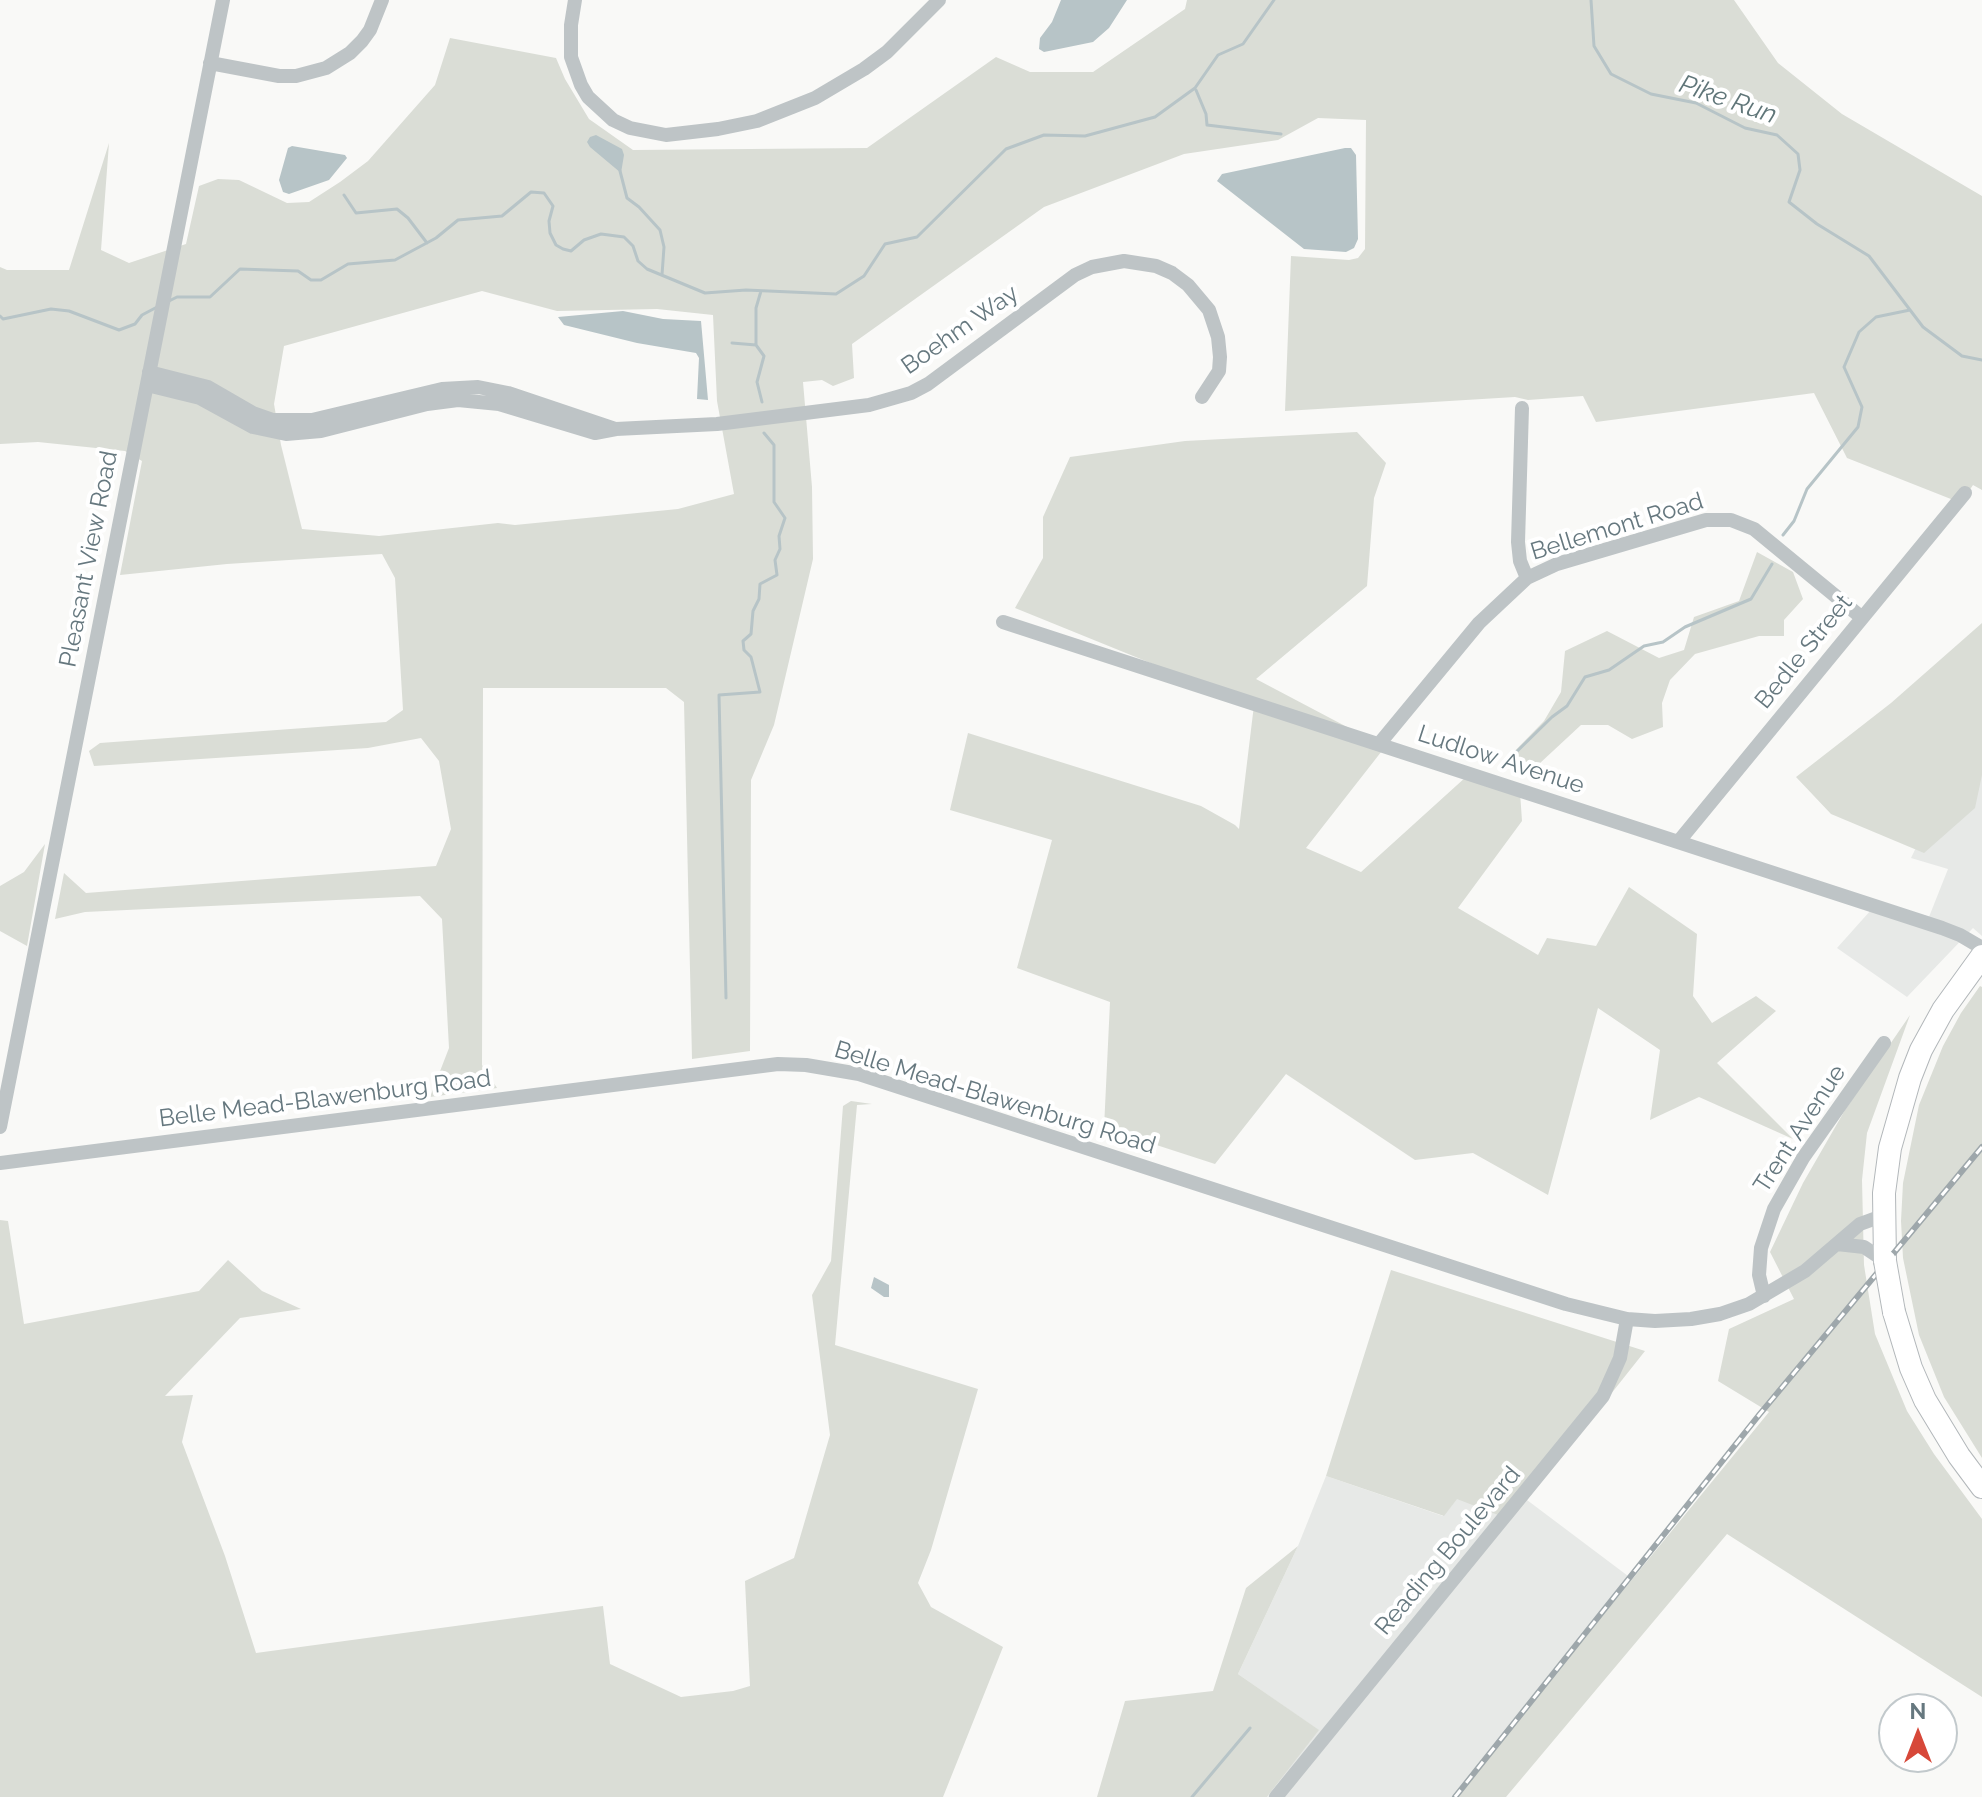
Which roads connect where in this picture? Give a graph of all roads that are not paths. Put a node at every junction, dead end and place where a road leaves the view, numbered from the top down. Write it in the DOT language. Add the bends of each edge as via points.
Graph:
graph roads {
  1 [pos="223,0"];
  2 [pos="382,0"];
  3 [pos="575,0"];
  4 [pos="939,0"];
  5 [pos="210,63"];
  6 [pos="148,379"];
  7 [pos="1202,397"];
  8 [pos="1522,408"];
  9 [pos="1965,493"];
  10 [pos="1527,578"];
  11 [pos="1861,617"];
  12 [pos="1003,622"];
  13 [pos="1379,744"];
  14 [pos="1679,841"];
  15 [pos="1982,948"];
  16 [pos="1982,956"];
  17 [pos="1884,1043"];
  18 [pos="0,1127"];
  19 [pos="0,1163"];
  20 [pos="1882,1216"];
  21 [pos="1837,1244"];
  22 [pos="1885,1261"];
  23 [pos="1764,1296"];
  24 [pos="1627,1319"];
  25 [pos="1982,1487"];
  26 [pos="1276,1797"];
  1 -- 5 [label="street, Pleasant View Road"];
  2 -- 5 [label="street" via="362,41 326,68 279,76"];
  3 -- 4 [label="street" via="571,57 588,97 613,120 666,135 757,121 815,98 887,52"];
  5 -- 6 [label="street, Pleasant View Road"];
  6 -- 7 [label="street, Boehm Way" via="253,420 270,432 302,434 436,396 518,403 595,433 717,424 869,405 911,393 1075,275 1124,261 1172,273 1209,310 1218,337 1219,371"];
  6 -- 18 [label="street, Pleasant View Road"];
  8 -- 10 [label="street" via="1518,542"];
  9 -- 11 [label="street, Bedle Street"];
  10 -- 11 [label="street, Bellemont Road" via="1603,549 1718,518 1754,529"];
  10 -- 13 [label="street, Bellemont Road" via="1479,623"];
  11 -- 14 [label="street, Bedle Street"];
  12 -- 13 [label="street, Ludlow Avenue"];
  13 -- 14 [label="street, Ludlow Avenue"];
  14 -- 15 [label="street, Ludlow Avenue" via="1942,928"];
  16 -- 20 [label="highway" via="1921,1050 1899,1114"];
  17 -- 23 [label="street, Trent Avenue" via="1774,1209 1761,1248"];
  19 -- 24 [label="street, Belle Mead-Blawenburg Road" via="746,1067 806,1065 884,1082 1566,1304"];
  20 -- 21 [label="street" via="1860,1224"];
  20 -- 22 [label="highway"];
  21 -- 22 [label="street" via="1858,1245"];
  21 -- 23 [label="street"];
  22 -- 25 [label="highway, bridge" via="1911,1368 1936,1421"];
  23 -- 24 [label="street, Belle Mead-Blawenburg Road" via="1699,1318"];
  24 -- 26 [label="street, Reading Boulevard" via="1620,1358 1603,1396"];
}
